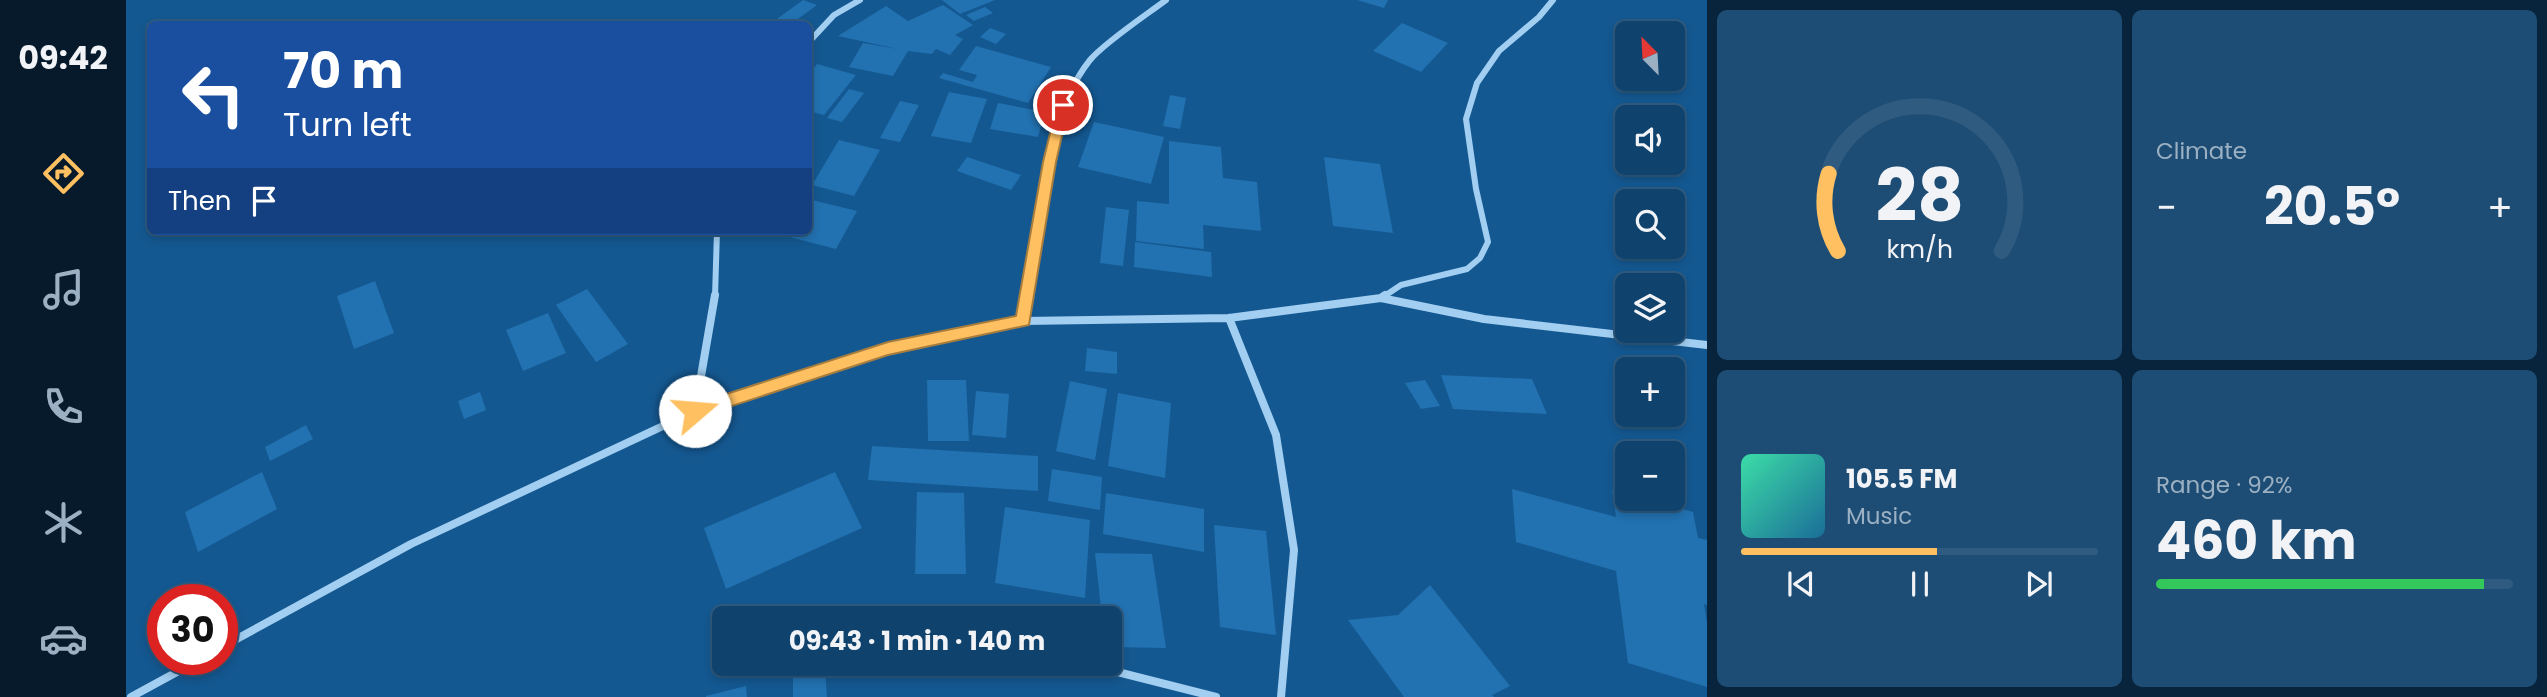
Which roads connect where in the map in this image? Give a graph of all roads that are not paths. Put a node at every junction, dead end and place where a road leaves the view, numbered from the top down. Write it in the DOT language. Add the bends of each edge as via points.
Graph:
graph roads {
  1 [pos="860,0"];
  2 [pos="1166,0"];
  3 [pos="1553,0"];
  4 [pos="812,39"];
  5 [pos="717,235"];
  6 [pos="1381,298"];
  7 [pos="1229,318"];
  8 [pos="1023,321"];
  9 [pos="1707,345"];
  10 [pos="695,411"];
  11 [pos="238,638"];
  12 [pos="1122,673"];
  13 [pos="171,675"];
  14 [pos="131,697"];
  15 [pos="1216,697"];
  16 [pos="1281,697"];
  1 -- 4 [label="street" via="834,15"];
  2 -- 8 [label="street" via="1091,59 1063,105"];
  3 -- 6 [label="street" via="1499,51 1477,83 1466,119 1488,242 1480,258 1467,269 1401,285"];
  5 -- 10 [label="street" via="715,297"];
  6 -- 7 [label="street"];
  6 -- 9 [label="street" via="1484,319"];
  7 -- 8 [label="street"];
  7 -- 16 [label="street" via="1276,435 1294,550"];
  8 -- 10 [label="street" via="888,348"];
  10 -- 11 [label="street" via="411,544"];
  12 -- 15 [label="street"];
  13 -- 14 [label="street"];
}
